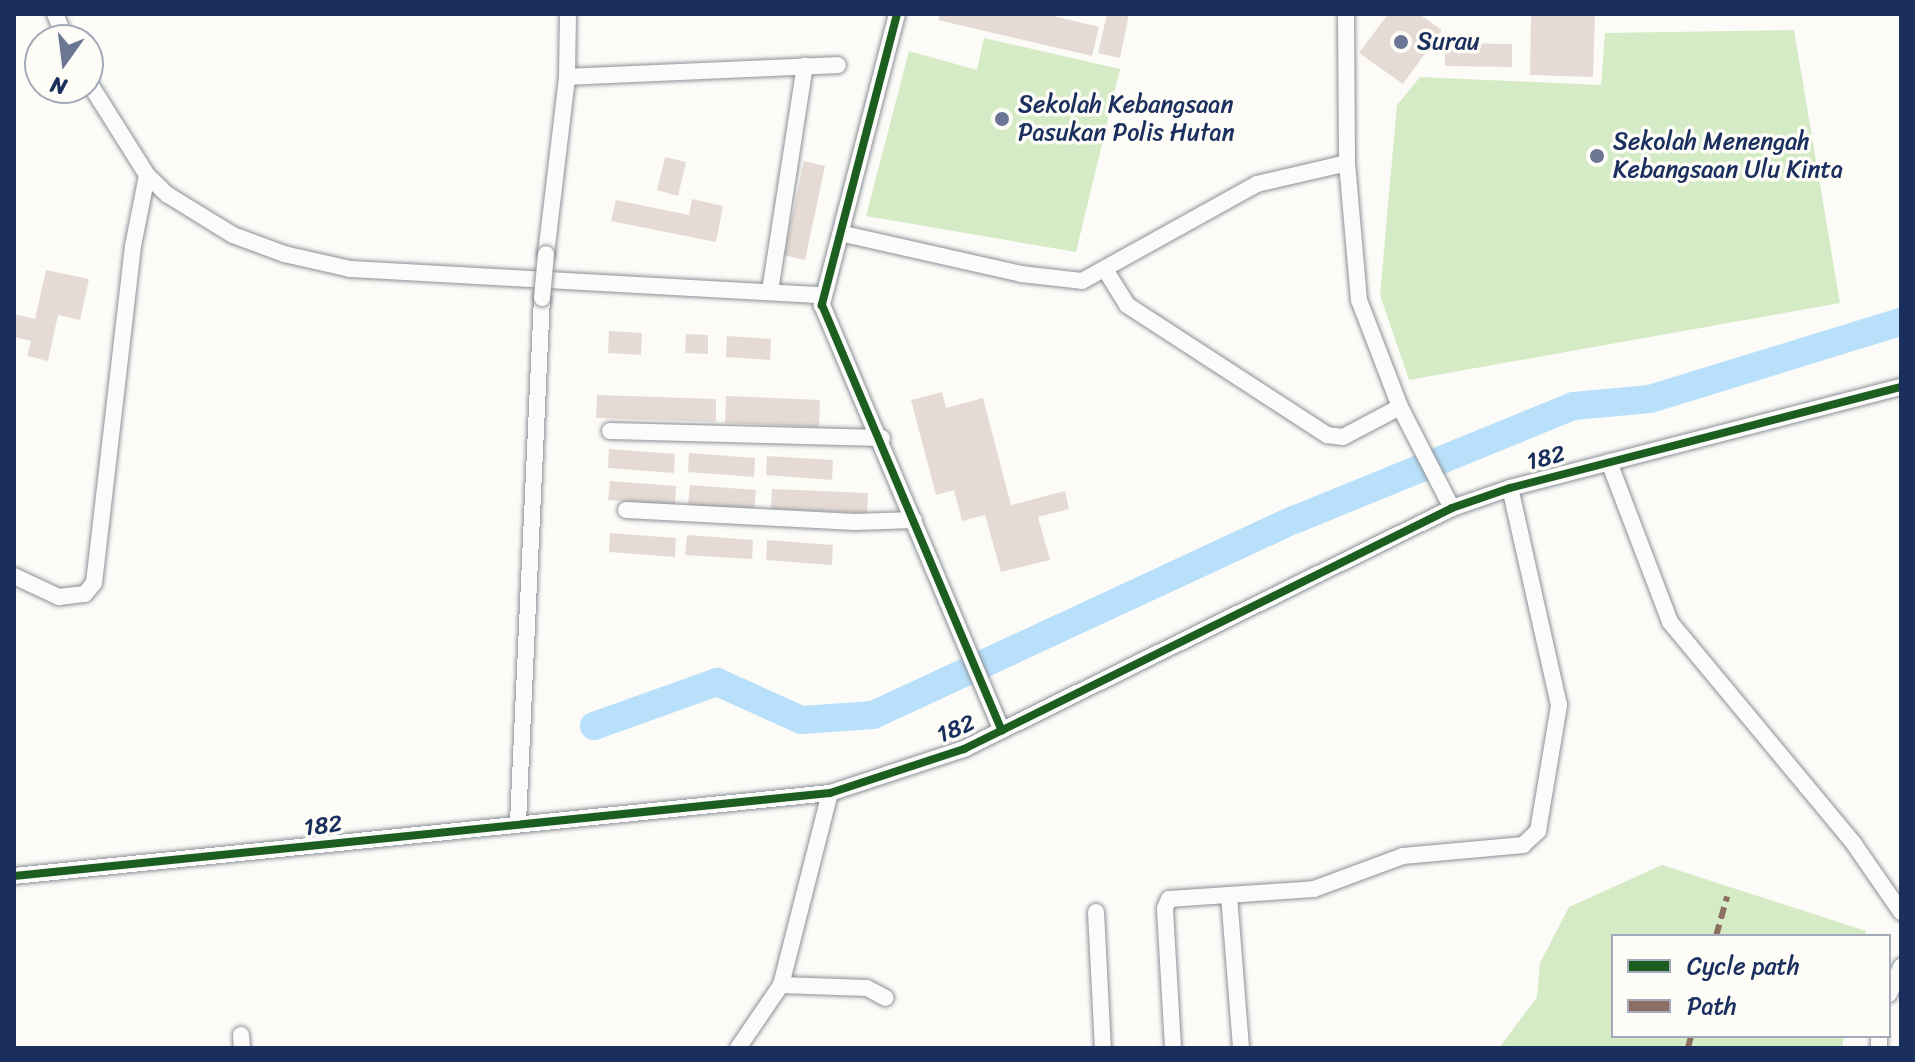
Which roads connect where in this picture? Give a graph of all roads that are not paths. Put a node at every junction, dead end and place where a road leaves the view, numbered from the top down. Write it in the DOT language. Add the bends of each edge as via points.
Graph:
graph roads {
  1 [pos="568,14"];
  2 [pos="897,14"];
  3 [pos="1346,14"];
  4 [pos="838,65"];
  5 [pos="805,66"];
  6 [pos="567,77"];
  7 [pos="102,104"];
  8 [pos="1347,163"];
  9 [pos="147,175"];
  10 [pos="844,234"];
  11 [pos="1106,271"];
  12 [pos="770,291"];
  13 [pos="822,295"];
  14 [pos="1901,387"];
  15 [pos="1400,407"];
  16 [pos="610,431"];
  17 [pos="882,438"];
  18 [pos="1609,462"];
  19 [pos="1510,488"];
  20 [pos="1452,508"];
  21 [pos="626,510"];
  22 [pos="914,520"];
  23 [pos="14,576"];
  24 [pos="1002,731"];
  25 [pos="830,793"];
  26 [pos="518,822"];
  27 [pos="14,876"];
  28 [pos="1229,895"];
  29 [pos="1096,912"];
  30 [pos="1901,912"];
  31 [pos="1901,967"];
  32 [pos="781,985"];
  33 [pos="1891,990"];
  34 [pos="886,998"];
  35 [pos="738,1048"];
  36 [pos="1103,1048"];
  37 [pos="1173,1048"];
  38 [pos="1241,1048"];
  1 -- 6 [label="street"];
  2 -- 10 [label="street"];
  3 -- 8 [label="street"];
  4 -- 5 [label="street"];
  5 -- 6 [label="street"];
  5 -- 12 [label="street"];
  6 -- 26 [label="street, bridge" via="542,298"];
  7 -- 9 [label="street"];
  8 -- 11 [label="street" via="1257,184"];
  8 -- 15 [label="street" via="1359,300"];
  9 -- 12 [label="street" via="189,212 233,235 350,269"];
  9 -- 23 [label="street" via="133,246 94,583 85,594 59,597"];
  10 -- 11 [label="street" via="1065,280 1082,281"];
  10 -- 13 [label="street"];
  11 -- 15 [label="street" via="1127,305 1327,435 1343,437"];
  12 -- 13 [label="street"];
  13 -- 17 [label="street" via="836,342"];
  14 -- 18 [label="street, 182"];
  15 -- 20 [label="street"];
  16 -- 17 [label="street"];
  17 -- 22 [label="street"];
  18 -- 19 [label="street, 182"];
  18 -- 30 [label="street" via="1670,622 1854,844"];
  19 -- 20 [label="street, 182"];
  19 -- 28 [label="street" via="1559,705 1538,831 1523,845 1403,856 1314,889"];
  20 -- 24 [label="street, 182"];
  21 -- 22 [label="street"];
  22 -- 24 [label="street"];
  24 -- 25 [label="street, 182"];
  25 -- 26 [label="street, 182"];
  25 -- 32 [label="street"];
  26 -- 27 [label="street, 182" via="235,857"];
  28 -- 37 [label="street" via="1169,899 1165,908"];
  28 -- 38 [label="street"];
  29 -- 36 [label="street"];
  31 -- 33 [label="street"];
  32 -- 34 [label="street" via="867,988"];
  32 -- 35 [label="street"];
}
